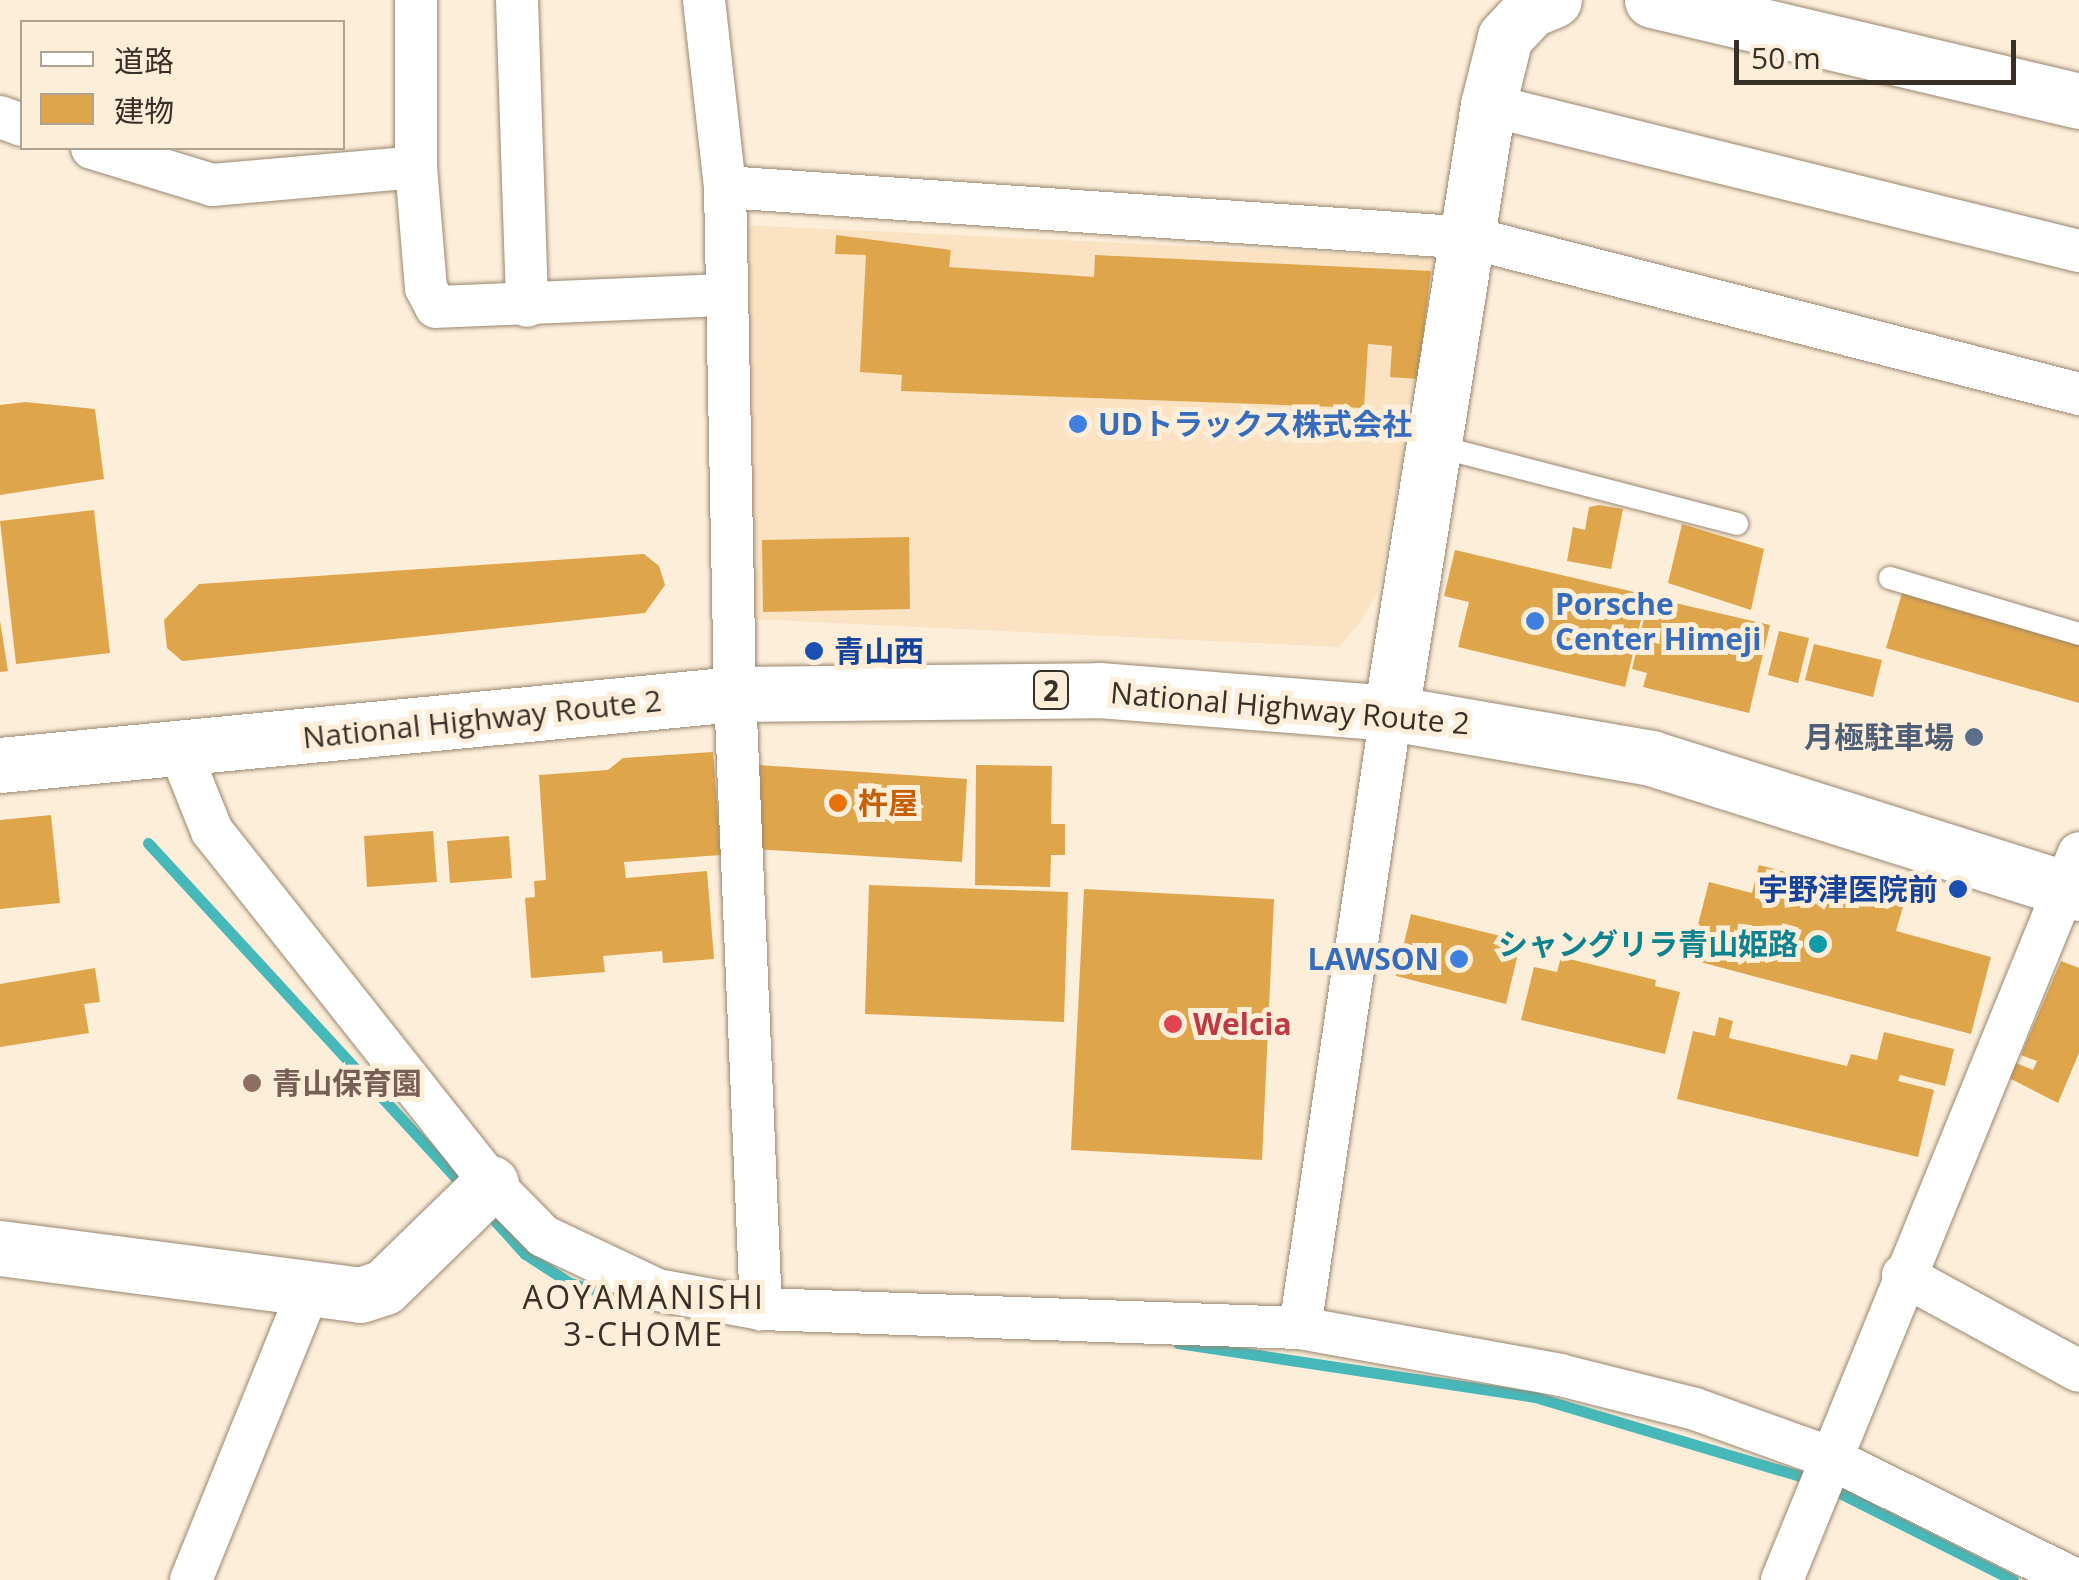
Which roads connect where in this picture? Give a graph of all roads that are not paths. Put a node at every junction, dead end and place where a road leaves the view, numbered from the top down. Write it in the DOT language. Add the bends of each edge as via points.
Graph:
graph roads {
  1 [pos="416,0"];
  2 [pos="518,0"];
  3 [pos="704,0"];
  4 [pos="1652,0"];
  5 [pos="1536,3"];
  6 [pos="2079,101"];
  7 [pos="1488,104"];
  8 [pos="98,150"];
  9 [pos="416,167"];
  10 [pos="725,187"];
  11 [pos="1471,238"];
  12 [pos="2079,251"];
  13 [pos="727,295"];
  14 [pos="527,306"];
  15 [pos="2079,394"];
  16 [pos="1436,446"];
  17 [pos="1737,524"];
  18 [pos="1890,578"];
  19 [pos="2079,634"];
  20 [pos="735,694"];
  21 [pos="1391,712"];
  22 [pos="179,749"];
  23 [pos="0,766"];
  24 [pos="2074,878"];
  25 [pos="491,1183"];
  26 [pos="0,1248"];
  27 [pos="1903,1275"];
  28 [pos="310,1287"];
  29 [pos="761,1308"];
  30 [pos="1300,1328"];
  31 [pos="2079,1371"];
  32 [pos="1828,1457"];
  33 [pos="192,1580"];
  34 [pos="1782,1580"];
  35 [pos="2076,1580"];
  1 -- 9 [label="street"];
  2 -- 14 [label="street"];
  3 -- 10 [label="street"];
  4 -- 6 [label="main road"];
  5 -- 7 [label="main road" via="1506,37"];
  7 -- 11 [label="main road"];
  7 -- 12 [label="street"];
  8 -- 9 [label="street" via="212,185"];
  9 -- 14 [label="street" via="426,288 436,307"];
  10 -- 11 [label="street"];
  10 -- 13 [label="street"];
  11 -- 15 [label="street"];
  11 -- 16 [label="main road"];
  13 -- 14 [label="street"];
  13 -- 20 [label="street"];
  16 -- 17 [label="lane"];
  16 -- 21 [label="main road"];
  18 -- 19 [label="lane"];
  20 -- 21 [label="main road, National Highway Route 2 / 2" via="1099,690"];
  20 -- 22 [label="main road, National Highway Route 2 / 2"];
  20 -- 29 [label="street"];
  21 -- 24 [label="main road, National Highway Route 2 / 2" via="1651,758"];
  21 -- 30 [label="street"];
  22 -- 23 [label="main road, National Highway Route 2 / 2"];
  22 -- 25 [label="street" via="212,831"];
  24 -- 27 [label="street"];
  25 -- 28 [label="main road" via="384,1287 360,1294"];
  25 -- 29 [label="street" via="543,1236 657,1290"];
  26 -- 28 [label="main road"];
  27 -- 31 [label="street"];
  27 -- 32 [label="street"];
  28 -- 33 [label="street"];
  29 -- 30 [label="street"];
  30 -- 32 [label="street" via="1560,1374 1695,1410"];
  32 -- 34 [label="street"];
  32 -- 35 [label="street"];
}
